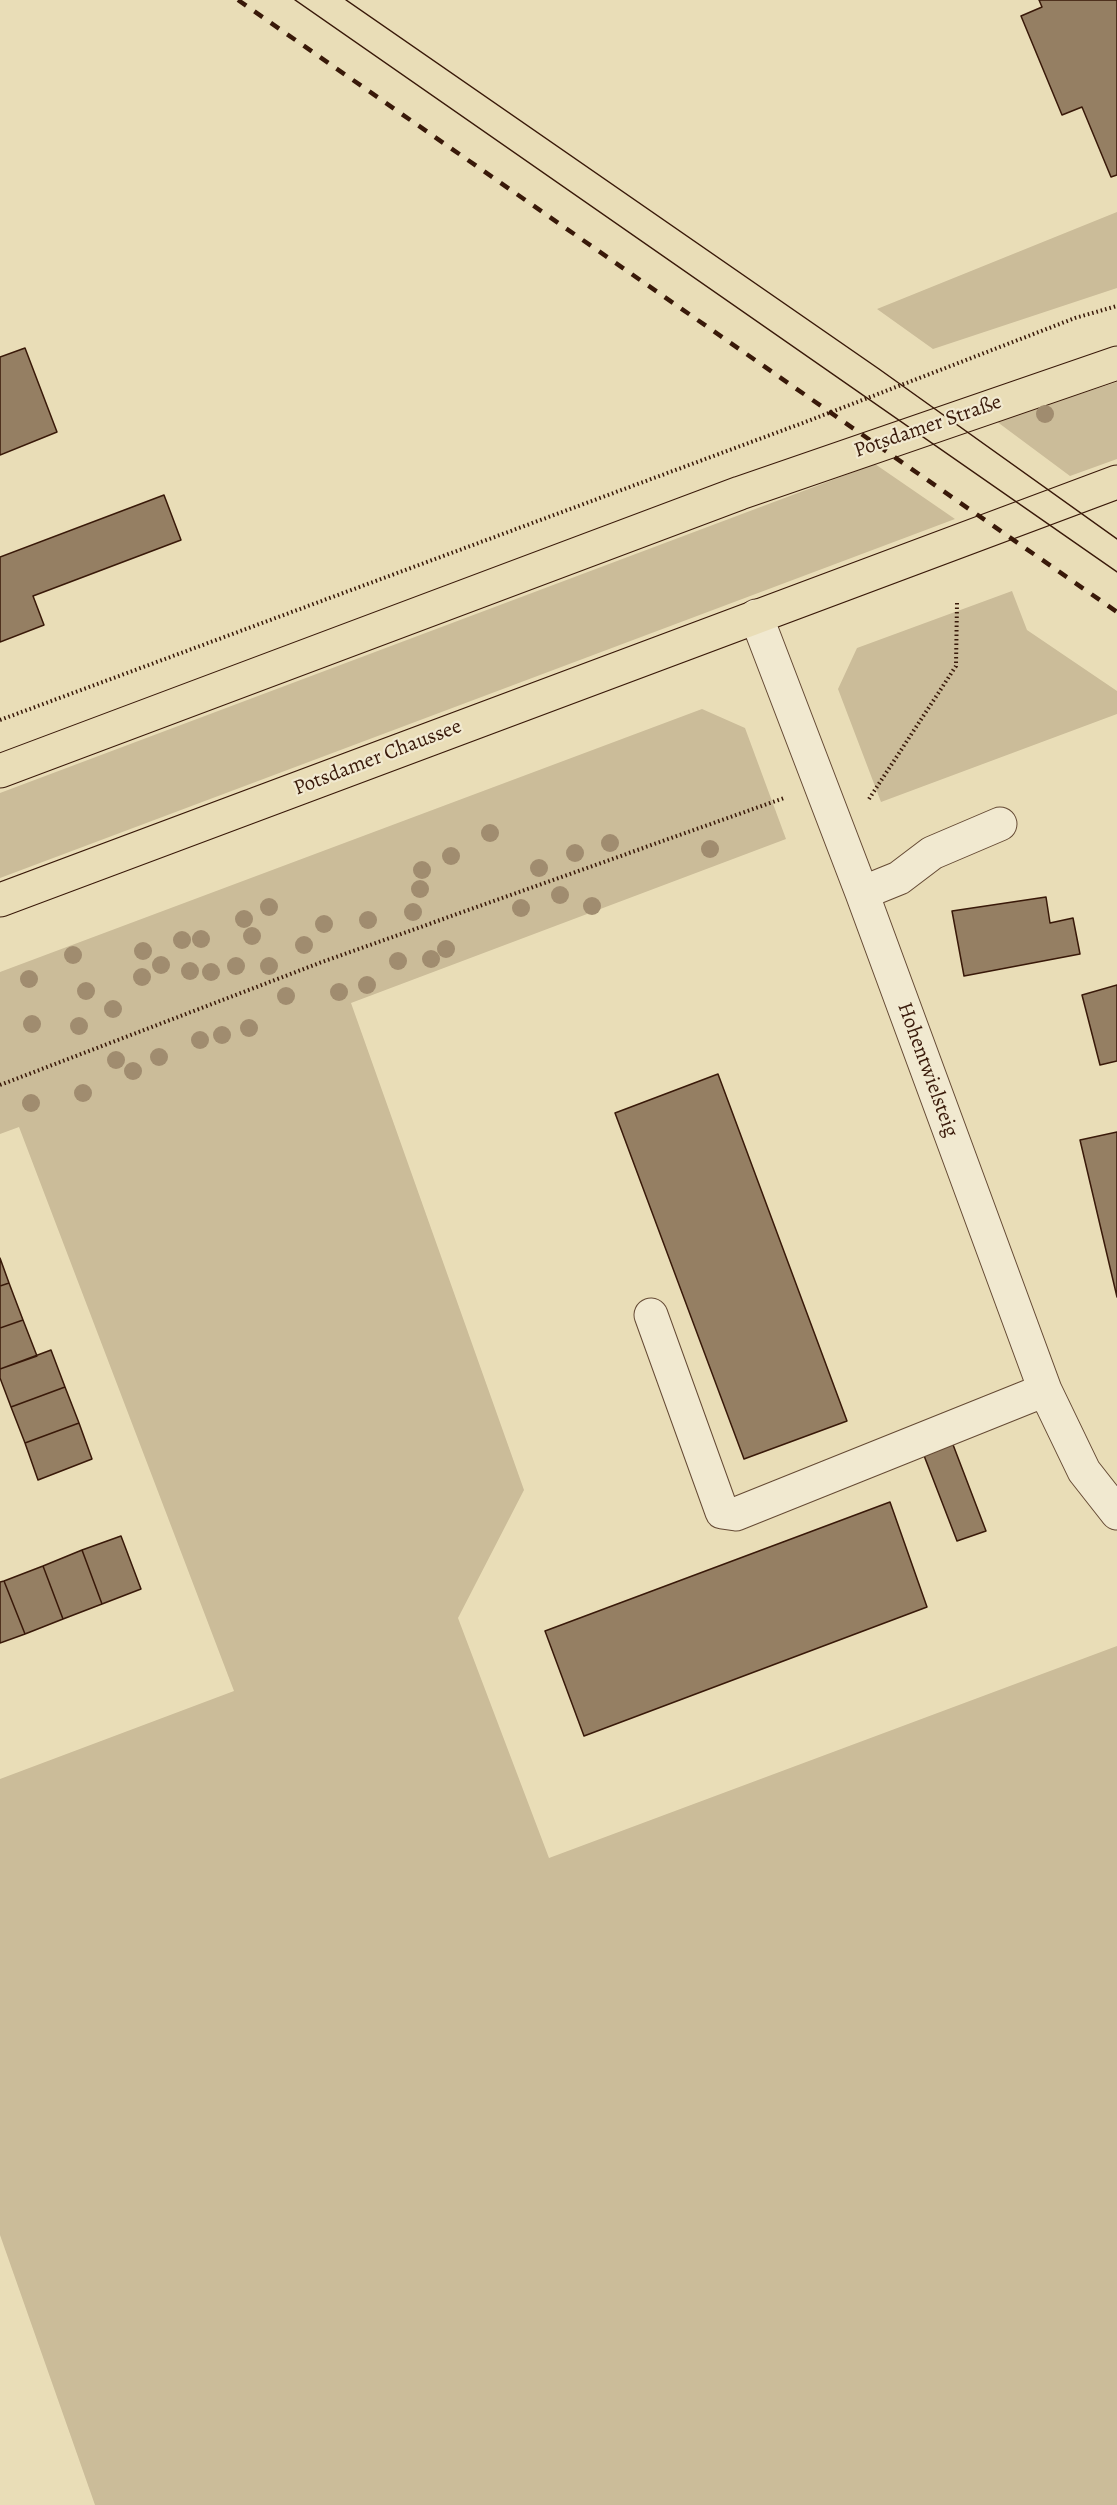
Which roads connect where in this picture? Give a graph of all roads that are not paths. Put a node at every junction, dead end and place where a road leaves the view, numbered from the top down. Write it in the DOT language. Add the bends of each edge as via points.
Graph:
graph roads {
  1 [pos="1117,363"];
  2 [pos="1117,482"];
  3 [pos="756,616"];
  4 [pos="0,771"];
  5 [pos="1000,824"];
  6 [pos="862,893"];
  7 [pos="0,900"];
  8 [pos="651,1315"];
  9 [pos="1045,1390"];
  10 [pos="1117,1513"];
  1 -- 4 [label="main road, Potsdamer Straße" via="740,493"];
  2 -- 3 [label="main road"];
  3 -- 6 [label="street, Hohentwielsteig"];
  3 -- 7 [label="main road, Potsdamer Chaussee"];
  5 -- 6 [label="street" via="932,853 899,878"];
  6 -- 9 [label="street, Hohentwielsteig"];
  8 -- 9 [label="street" via="722,1512 729,1514"];
  9 -- 10 [label="street, Hohentwielsteig" via="1084,1471"];
}
